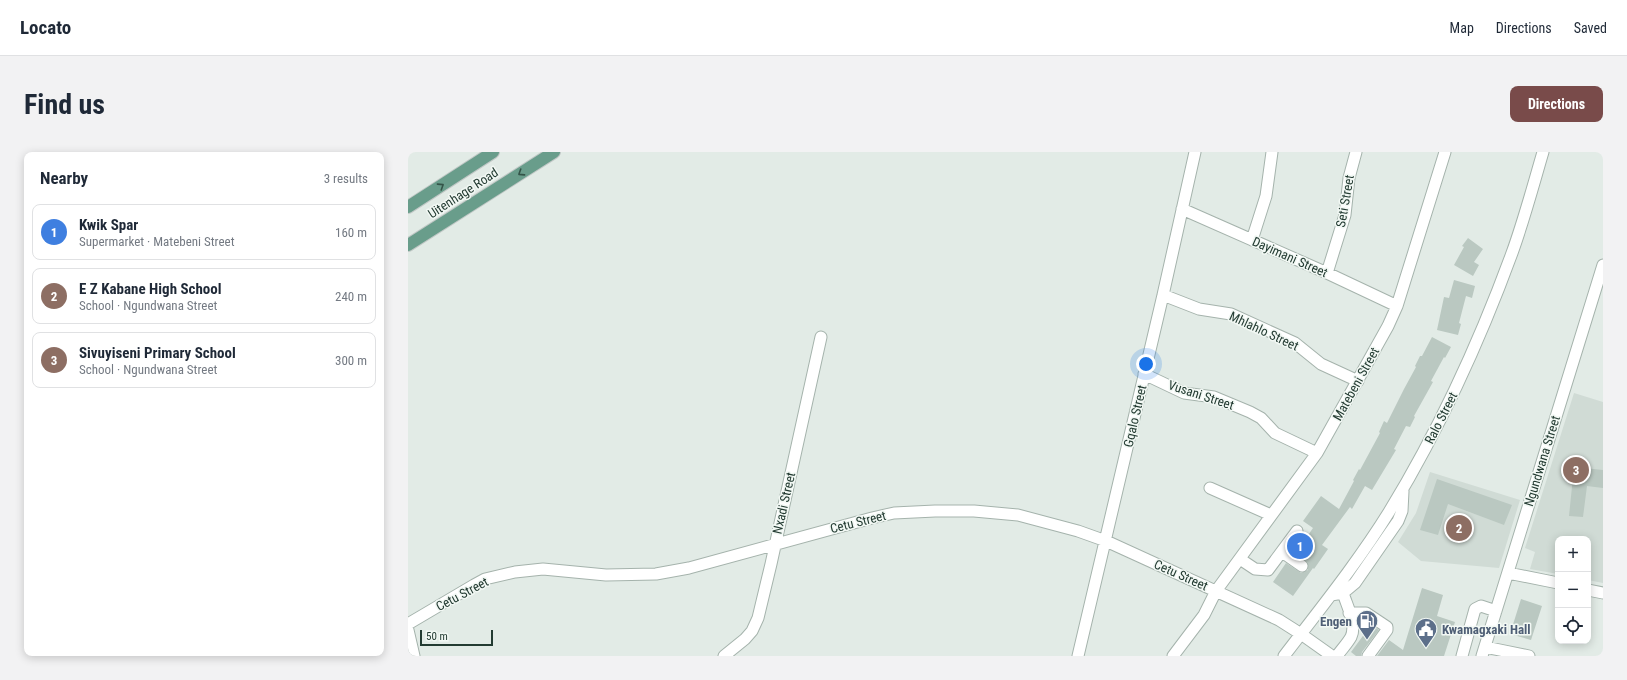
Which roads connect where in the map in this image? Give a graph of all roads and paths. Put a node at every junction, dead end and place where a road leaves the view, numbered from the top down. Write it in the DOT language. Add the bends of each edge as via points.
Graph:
graph roads {
  1 [pos="494,152"];
  2 [pos="554,152"];
  3 [pos="1195,152"];
  4 [pos="1272,152"];
  5 [pos="1356,152"];
  6 [pos="1445,152"];
  7 [pos="1543,152"];
  8 [pos="408,207"];
  9 [pos="1182,209"];
  10 [pos="1252,240"];
  11 [pos="408,245"];
  12 [pos="1603,265"];
  13 [pos="1327,274"];
  14 [pos="1163,295"];
  15 [pos="1397,306"];
  16 [pos="821,338"];
  17 [pos="1144,374"];
  18 [pos="1358,381"];
  19 [pos="1317,453"];
  20 [pos="1210,488"];
  21 [pos="1403,488"];
  22 [pos="1271,515"];
  23 [pos="1297,531"];
  24 [pos="1106,541"];
  25 [pos="775,545"];
  26 [pos="1282,552"];
  27 [pos="1240,559"];
  28 [pos="1302,566"];
  29 [pos="1508,573"];
  30 [pos="1555,583"];
  31 [pos="1216,591"];
  32 [pos="1591,591"];
  33 [pos="1343,593"];
  34 [pos="1603,593"];
  35 [pos="1331,595"];
  36 [pos="1496,611"];
  37 [pos="1349,613"];
  38 [pos="408,624"];
  39 [pos="408,630"];
  40 [pos="1301,634"];
  41 [pos="1484,651"];
  42 [pos="414,656"];
  43 [pos="724,656"];
  44 [pos="1078,656"];
  45 [pos="1172,656"];
  46 [pos="1284,656"];
  47 [pos="1332,656"];
  48 [pos="1337,656"];
  49 [pos="1368,656"];
  50 [pos="1462,656"];
  51 [pos="1529,656"];
  8 -- 1 [label="main road, Uitenhage Road, one-way"];
  2 -- 11 [label="main road, Uitenhage Road, one-way"];
  3 -- 9 [label="street, Gqalo Street"];
  4 -- 10 [label="street" via="1266,196"];
  5 -- 13 [label="street, Seti Street" via="1348,182 1345,215"];
  6 -- 15 [label="street, Matebeni Street"];
  7 -- 21 [label="street, Ralo Street" via="1512,251 1477,344"];
  9 -- 10 [label="street, Dayimani Street"];
  9 -- 14 [label="street, Gqalo Street"];
  10 -- 13 [label="street, Dayimani Street"];
  12 -- 29 [label="street, Ngundwana Street"];
  13 -- 15 [label="street, Dayimani Street"];
  14 -- 17 [label="street, Gqalo Street"];
  14 -- 18 [label="street, Mhlahlo Street" via="1199,309 1231,314 1295,343 1320,364"];
  15 -- 18 [label="street, Matebeni Street"];
  16 -- 25 [label="street, Nxadi Street"];
  17 -- 19 [label="street, Vusani Street" via="1184,392 1214,397 1250,412 1261,418 1276,433"];
  17 -- 24 [label="street, Gqalo Street"];
  18 -- 19 [label="street, Matebeni Street"];
  19 -- 22 [label="street, Matebeni Street"];
  20 -- 22 [label="street"];
  21 -- 33 [label="street" via="1402,511 1398,522 1355,583"];
  21 -- 35 [label="street, Ralo Street" via="1388,514"];
  22 -- 27 [label="street, Matebeni Street"];
  23 -- 26 [label="street"];
  24 -- 25 [label="street, Cetu Street" via="1060,525 1018,515 935,511 894,513"];
  24 -- 31 [label="street, Cetu Street"];
  24 -- 44 [label="street, Gqalo Street"];
  25 -- 38 [label="street, Cetu Street" via="656,574 606,575 543,569 508,573 474,585"];
  25 -- 43 [label="street, Nxadi Street" via="755,624 745,639"];
  26 -- 27 [label="street" via="1266,571 1255,569"];
  26 -- 28 [label="street"];
  27 -- 31 [label="street, Matebeni Street"];
  29 -- 30 [label="street"];
  29 -- 36 [label="street, Ngundwana Street"];
  31 -- 40 [label="street, Cetu Street" via="1279,620"];
  31 -- 45 [label="street, Matebeni Street" via="1204,615"];
  32 -- 34 [label="street"];
  33 -- 35 [label="street"];
  33 -- 37 [label="street"];
  35 -- 40 [label="street, Ralo Street"];
  36 -- 41 [label="street, Ngundwana Street"];
  36 -- 50 [label="street" via="1481,606 1475,608"];
  37 -- 48 [label="street" via="1353,630"];
  37 -- 49 [label="street" via="1366,614 1387,627"];
  39 -- 42 [label="street"];
  40 -- 46 [label="street, Ralo Street"];
  40 -- 47 [label="street, Cetu Street"];
  41 -- 51 [label="street"];
}
